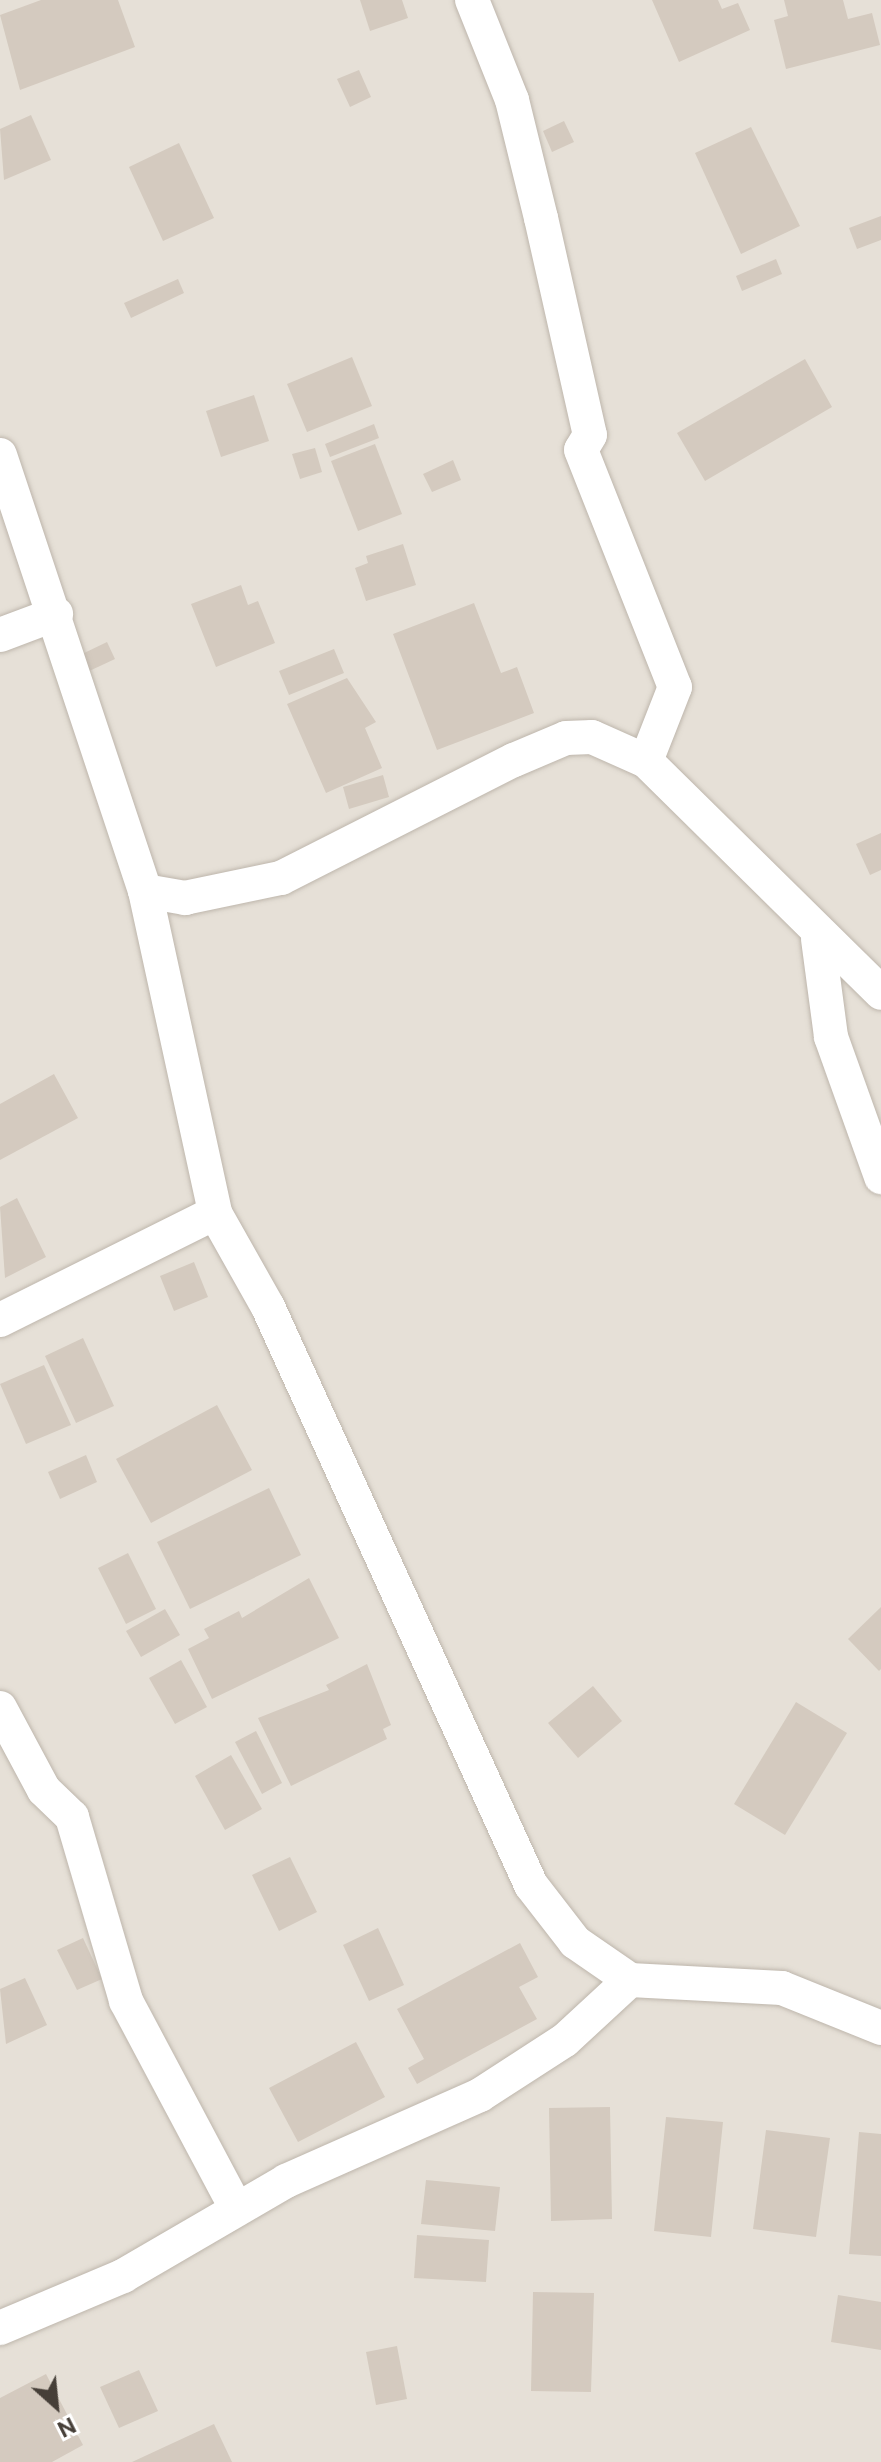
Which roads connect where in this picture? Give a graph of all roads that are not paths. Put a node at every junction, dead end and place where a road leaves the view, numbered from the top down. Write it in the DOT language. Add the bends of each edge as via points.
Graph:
graph roads {
  1 [pos="472,0"];
  2 [pos="0,455"];
  3 [pos="56,614"];
  4 [pos="0,635"];
  5 [pos="646,761"];
  6 [pos="145,891"];
  7 [pos="818,939"];
  8 [pos="881,993"];
  9 [pos="881,1177"];
  10 [pos="215,1213"];
  11 [pos="0,1320"];
  12 [pos="0,1708"];
  13 [pos="630,1980"];
  14 [pos="881,2028"];
  15 [pos="236,2208"];
  16 [pos="0,2328"];
  1 -- 5 [label="street" via="512,100 541,218 590,435 581,450 675,687"];
  2 -- 3 [label="street"];
  3 -- 4 [label="street"];
  3 -- 6 [label="street"];
  5 -- 6 [label="street" via="613,741 566,738 281,878 185,898"];
  5 -- 7 [label="street"];
  6 -- 10 [label="street"];
  7 -- 8 [label="street"];
  7 -- 9 [label="street" via="831,1037"];
  10 -- 11 [label="street"];
  10 -- 13 [label="street" via="268,1307 531,1885 575,1942"];
  12 -- 15 [label="street" via="44,1790 72,1817 126,2001"];
  13 -- 14 [label="street" via="782,1988"];
  13 -- 15 [label="street" via="514,2076"];
  15 -- 16 [label="street" via="123,2276"];
}
